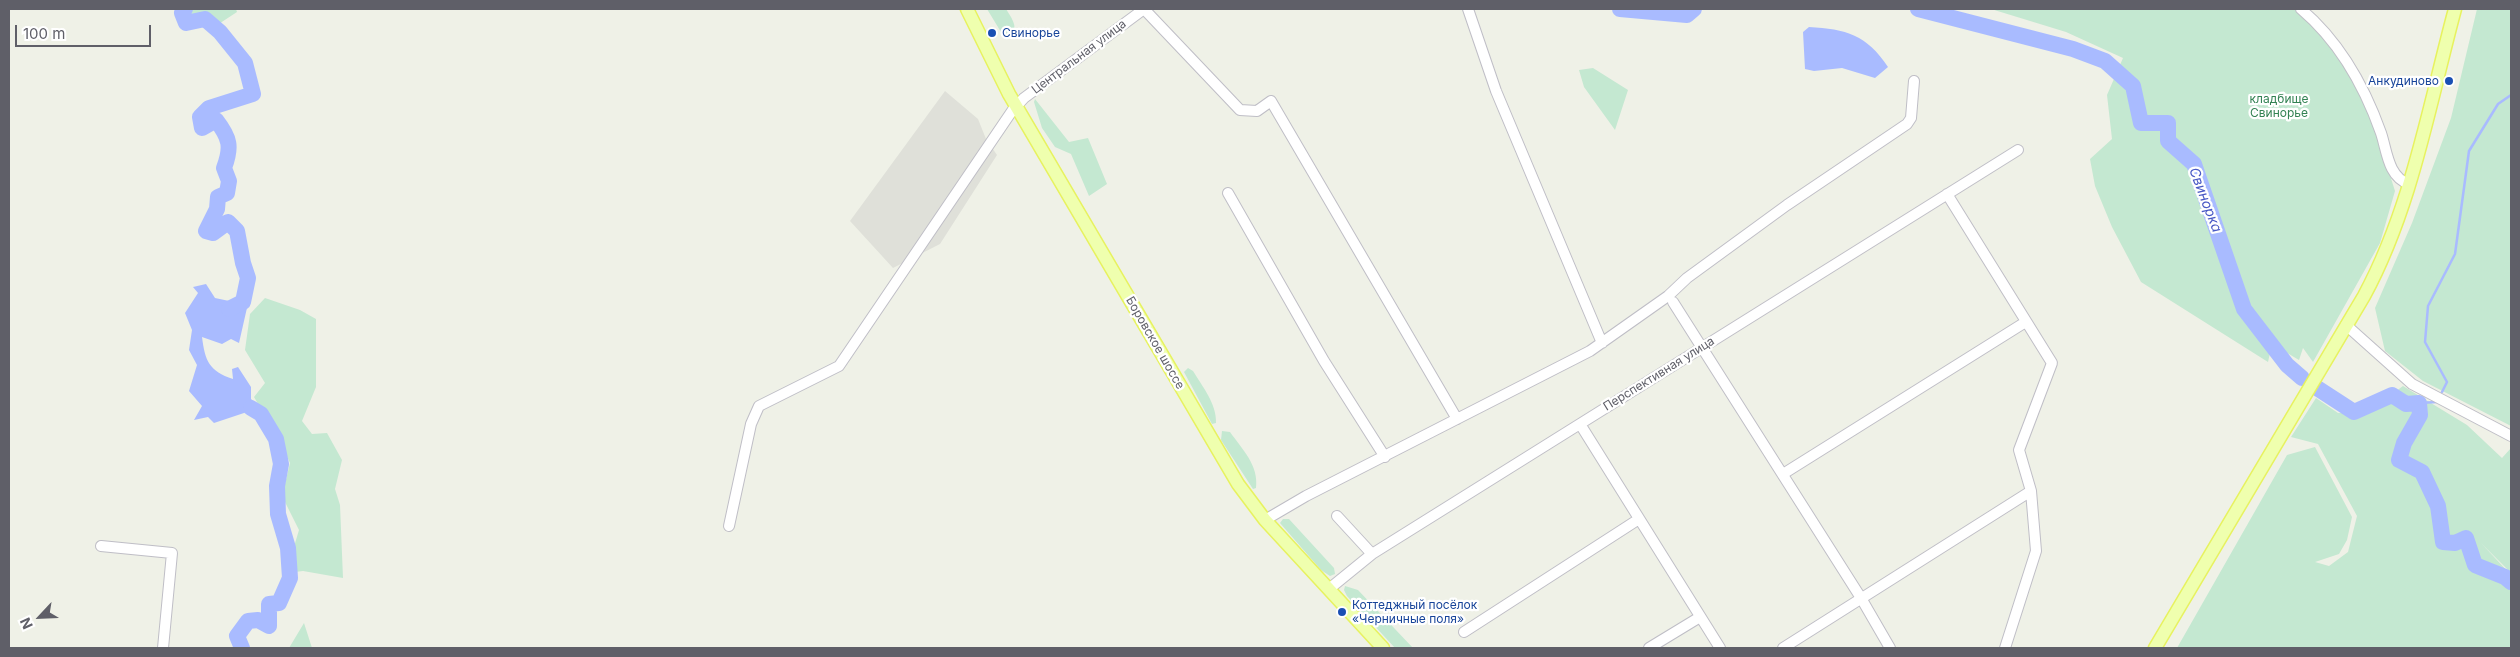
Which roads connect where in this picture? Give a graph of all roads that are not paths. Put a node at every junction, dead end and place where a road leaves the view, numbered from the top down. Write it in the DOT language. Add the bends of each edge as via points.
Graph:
graph roads {
  1 [pos="966,9"];
  2 [pos="1144,9"];
  3 [pos="1468,9"];
  4 [pos="2301,9"];
  5 [pos="2455,9"];
  6 [pos="1914,82"];
  7 [pos="1017,107"];
  8 [pos="2018,150"];
  9 [pos="2409,184"];
  10 [pos="1228,193"];
  11 [pos="1946,194"];
  12 [pos="1673,302"];
  13 [pos="2024,323"];
  14 [pos="2346,325"];
  15 [pos="1602,343"];
  16 [pos="1702,348"];
  17 [pos="1457,419"];
  18 [pos="1580,424"];
  19 [pos="2511,436"];
  20 [pos="1385,457"];
  21 [pos="1783,474"];
  22 [pos="2031,491"];
  23 [pos="1337,516"];
  24 [pos="1639,519"];
  25 [pos="1264,520"];
  26 [pos="729,526"];
  27 [pos="101,546"];
  28 [pos="1372,554"];
  29 [pos="1329,589"];
  30 [pos="1861,598"];
  31 [pos="1700,617"];
  32 [pos="1464,632"];
  33 [pos="163,648"];
  34 [pos="1383,648"];
  35 [pos="1649,648"];
  36 [pos="1720,648"];
  37 [pos="1783,648"];
  38 [pos="1890,648"];
  39 [pos="2005,648"];
  40 [pos="2155,648"];
  1 -- 7 [label="main road, Боровское шоссе"];
  2 -- 7 [label="street, Центральная улица" via="1024,98"];
  2 -- 17 [label="street" via="1240,110 1257,110 1272,101"];
  3 -- 15 [label="street" via="1496,91"];
  4 -- 9 [label="street" via="2323,28 2348,61 2377,123 2394,174"];
  5 -- 9 [label="main road"];
  6 -- 15 [label="street" via="1911,118 1906,124 1787,204"];
  7 -- 25 [label="main road, Боровское шоссе" via="1222,459"];
  7 -- 26 [label="street, Центральная улица" via="838,366 759,406 751,424"];
  8 -- 11 [label="street, Перспективная улица"];
  9 -- 14 [label="main road" via="2386,252"];
  10 -- 20 [label="street" via="1324,361"];
  11 -- 13 [label="street"];
  11 -- 16 [label="street, Перспективная улица"];
  12 -- 16 [label="street"];
  13 -- 21 [label="street"];
  13 -- 22 [label="street" via="2052,363 2020,450"];
  14 -- 19 [label="street" via="2412,384"];
  14 -- 40 [label="main road"];
  15 -- 17 [label="street"];
  16 -- 18 [label="street, Перспективная улица"];
  16 -- 21 [label="street"];
  17 -- 20 [label="street"];
  18 -- 24 [label="street"];
  18 -- 28 [label="street, Перспективная улица"];
  20 -- 25 [label="street"];
  21 -- 30 [label="street"];
  22 -- 30 [label="street"];
  22 -- 39 [label="street" via="2036,551"];
  23 -- 28 [label="street"];
  24 -- 31 [label="street"];
  24 -- 32 [label="street"];
  25 -- 29 [label="main road, Боровское шоссе"];
  27 -- 33 [label="street" via="172,553"];
  28 -- 29 [label="street, Перспективная улица"];
  29 -- 34 [label="main road, Боровское шоссе"];
  30 -- 37 [label="street"];
  30 -- 38 [label="street"];
  31 -- 35 [label="street"];
  31 -- 36 [label="street"];
}
